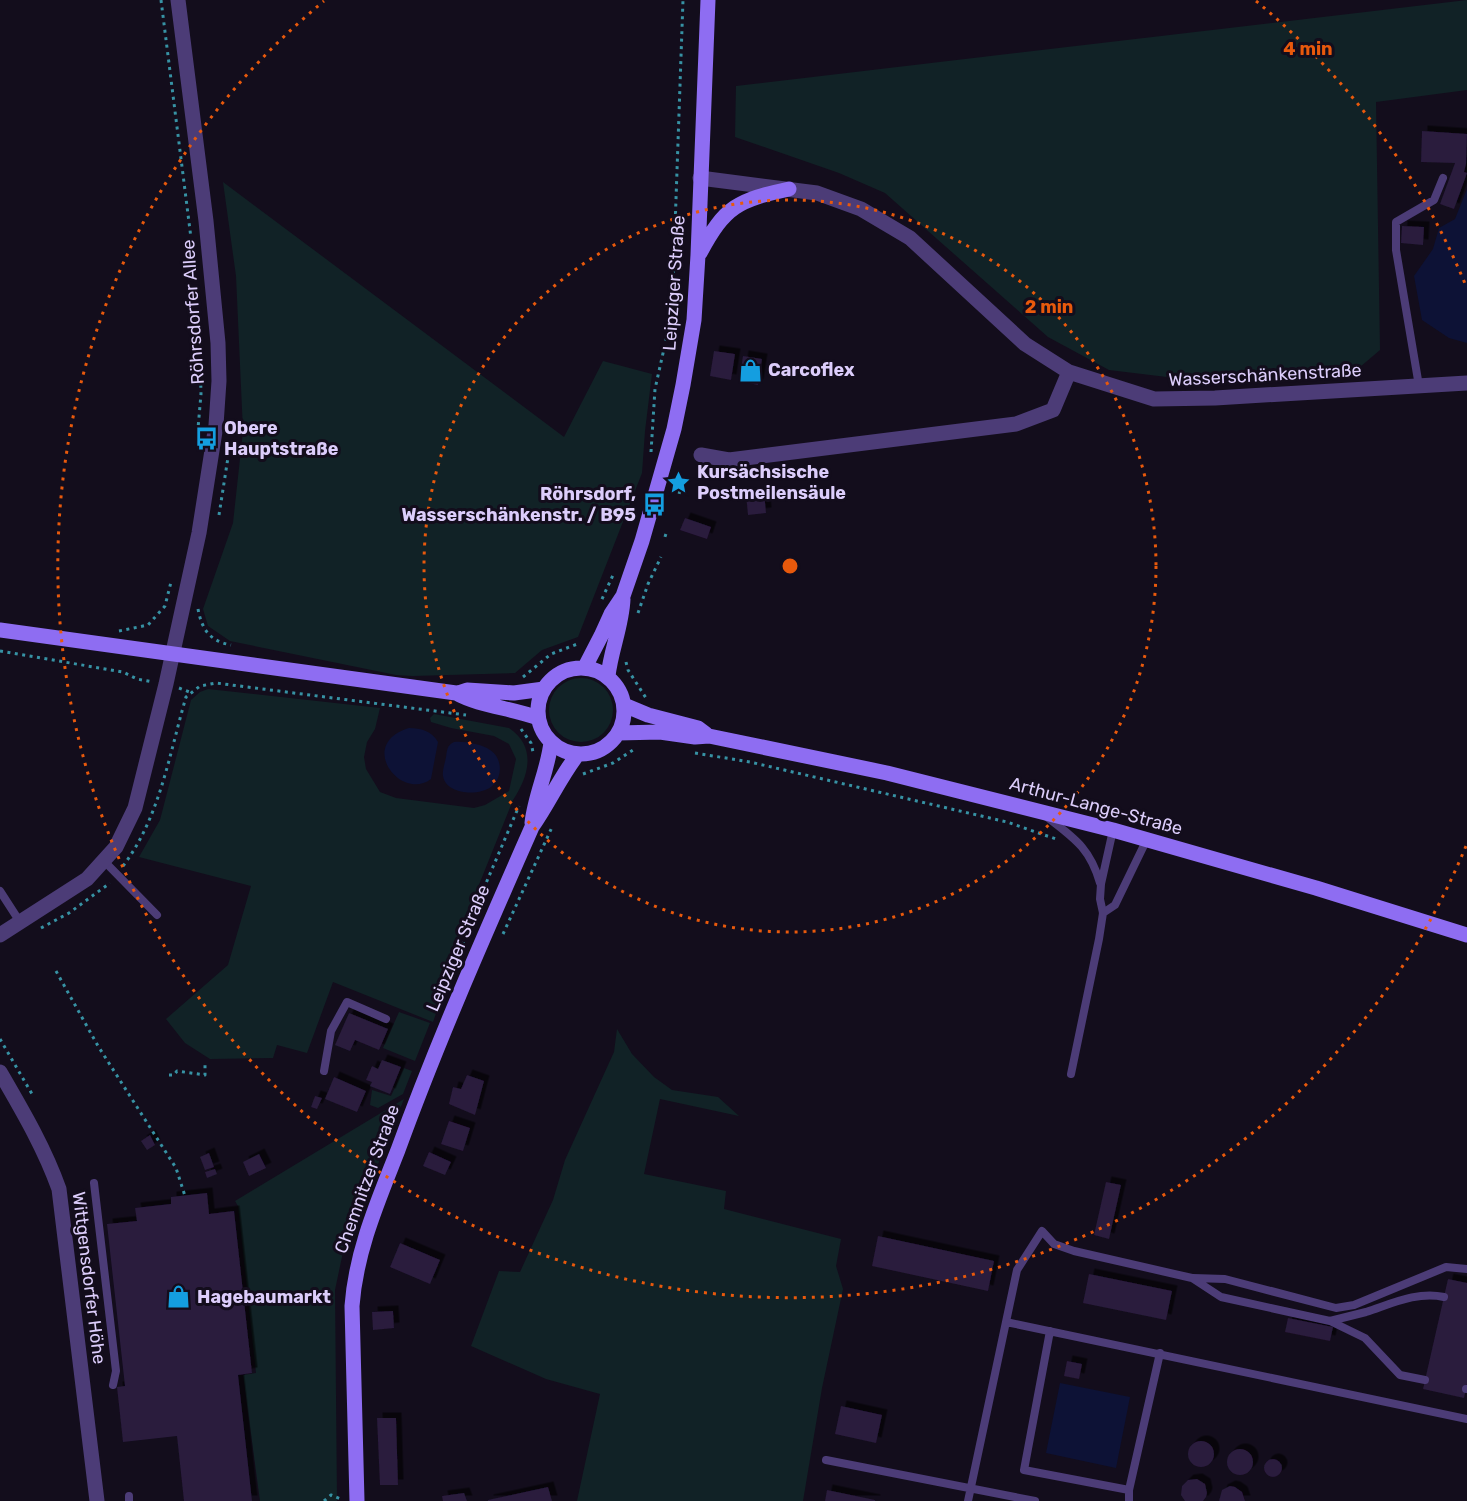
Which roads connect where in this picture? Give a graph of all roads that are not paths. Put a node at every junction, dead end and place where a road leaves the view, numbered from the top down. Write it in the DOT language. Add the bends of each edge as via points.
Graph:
graph roads {
  1 [pos="178,0"];
  2 [pos="708,0"];
  3 [pos="700,178"];
  4 [pos="1443,178"];
  5 [pos="789,189"];
  6 [pos="698,255"];
  7 [pos="1069,372"];
  8 [pos="1467,383"];
  9 [pos="1419,386"];
  10 [pos="701,454"];
  11 [pos="623,596"];
  12 [pos="0,630"];
  13 [pos="173,655"];
  14 [pos="585,667"];
  15 [pos="608,676"];
  16 [pos="544,689"];
  17 [pos="456,693"];
  18 [pos="624,705"];
  19 [pos="538,718"];
  20 [pos="618,733"];
  21 [pos="709,736"];
  22 [pos="551,742"];
  23 [pos="578,754"];
  24 [pos="1039,811"];
  25 [pos="532,827"];
  26 [pos="1113,830"];
  27 [pos="1147,839"];
  28 [pos="104,861"];
  29 [pos="1101,884"];
  30 [pos="0,891"];
  31 [pos="1103,913"];
  32 [pos="157,915"];
  33 [pos="20,922"];
  34 [pos="0,935"];
  35 [pos="1467,935"];
  36 [pos="386,1019"];
  37 [pos="324,1071"];
  38 [pos="0,1072"];
  39 [pos="1071,1074"];
  40 [pos="421,1086"];
  41 [pos="94,1183"];
  42 [pos="1467,1269"];
  43 [pos="1192,1278"];
  44 [pos="1444,1297"];
  45 [pos="1330,1321"];
  46 [pos="1006,1322"];
  47 [pos="1050,1330"];
  48 [pos="1160,1353"];
  49 [pos="1425,1380"];
  50 [pos="113,1385"];
  51 [pos="1467,1419"];
  52 [pos="826,1460"];
  53 [pos="971,1488"];
  54 [pos="1129,1490"];
  55 [pos="97,1501"];
  56 [pos="357,1501"];
  57 [pos="968,1501"];
  58 [pos="1035,1501"];
  59 [pos="1129,1501"];
  1 -- 13 [label="street, Röhrsdorfer Allee" via="213,285 219,381 213,447"];
  2 -- 3 [label="main road, Leipziger Straße"];
  3 -- 5 [label="street, Wasserschänkenstraße"];
  3 -- 6 [label="main road, Leipziger Straße"];
  4 -- 9 [label="lane" via="1434,200 1396,222 1396,250"];
  5 -- 6 [label="main road" via="737,205 717,223"];
  5 -- 7 [label="street, Wasserschänkenstraße" via="817,193 861,209 910,238 1025,344"];
  6 -- 11 [label="main road, Leipziger Straße" via="694,320 674,429"];
  7 -- 9 [label="street, Wasserschänkenstraße" via="1154,399"];
  7 -- 10 [label="street" via="1053,410 1016,424 729,460"];
  8 -- 9 [label="street, Wasserschänkenstraße"];
  11 -- 14 [label="main road, Leipziger Straße"];
  11 -- 15 [label="main road, Leipziger Straße"];
  12 -- 13 [label="main road"];
  13 -- 17 [label="main road"];
  13 -- 28 [label="street, Röhrsdorfer Allee" via="135,808 116,847"];
  14 -- 15 [label="main road"];
  14 -- 16 [label="main road" via="560,673"];
  15 -- 18 [label="main road"];
  16 -- 17 [label="main road"];
  16 -- 19 [label="main road"];
  17 -- 19 [label="main road" via="468,700"];
  18 -- 20 [label="main road" via="624,720"];
  18 -- 21 [label="main road, Arthur-Lange-Straße" via="698,728"];
  19 -- 22 [label="main road"];
  20 -- 21 [label="main road, Arthur-Lange-Straße"];
  20 -- 23 [label="main road" via="601,750"];
  21 -- 24 [label="main road, Arthur-Lange-Straße" via="887,773"];
  22 -- 23 [label="main road"];
  22 -- 25 [label="main road, Leipziger Straße"];
  23 -- 25 [label="main road, Leipziger Straße"];
  24 -- 26 [label="main road, Arthur-Lange-Straße"];
  24 -- 29 [label="lane" via="1084,847"];
  25 -- 40 [label="main road, Leipziger Straße"];
  26 -- 27 [label="main road, Arthur-Lange-Straße"];
  26 -- 29 [label="lane"];
  27 -- 31 [label="lane" via="1115,905"];
  27 -- 35 [label="main road, Arthur-Lange-Straße"];
  28 -- 32 [label="lane"];
  28 -- 33 [label="street, Röhrsdorfer Allee" via="87,879"];
  29 -- 31 [label="lane"];
  30 -- 33 [label="lane"];
  31 -- 39 [label="lane"];
  33 -- 34 [label="street, Röhrsdorfer Allee"];
  36 -- 37 [label="lane" via="347,1002 331,1030"];
  38 -- 55 [label="street, Wittgensdorfer Höhe" via="29,1122 59,1189"];
  40 -- 56 [label="main road, Chemnitzer Straße" via="361,1247 354,1278"];
  41 -- 50 [label="lane, Wittgensdorfer Höhe" via="116,1371"];
  42 -- 43 [label="lane" via="1446,1268 1354,1305 1336,1308 1225,1279"];
  43 -- 45 [label="lane" via="1221,1297"];
  43 -- 46 [label="lane" via="1074,1251 1054,1244 1042,1231 1017,1270"];
  44 -- 45 [label="lane" via="1405,1298"];
  45 -- 49 [label="lane" via="1365,1338 1400,1375"];
  46 -- 47 [label="lane"];
  46 -- 53 [label="lane"];
  47 -- 48 [label="lane"];
  47 -- 54 [label="lane" via="1024,1470"];
  48 -- 51 [label="lane"];
  48 -- 54 [label="lane"];
  52 -- 53 [label="lane"];
  53 -- 57 [label="lane"];
  53 -- 58 [label="lane"];
  54 -- 59 [label="lane"];
}
